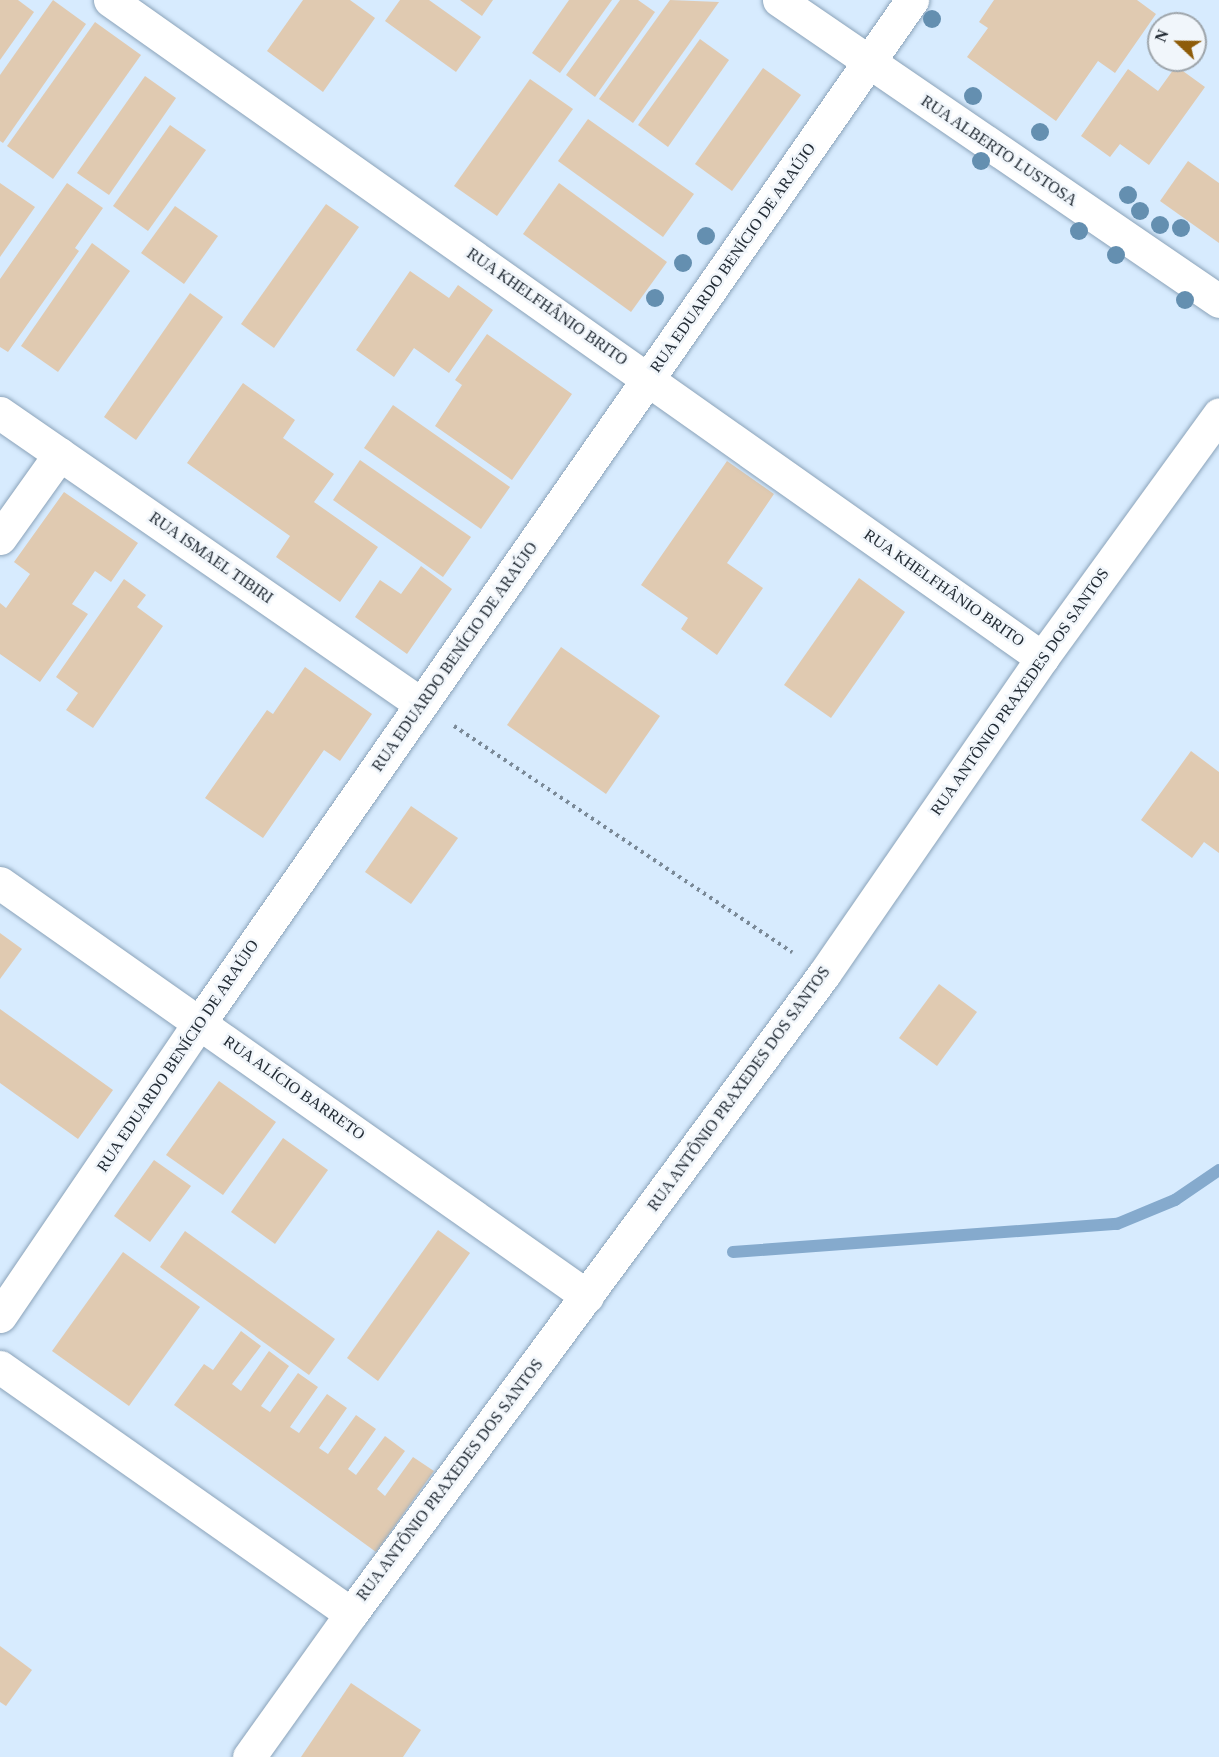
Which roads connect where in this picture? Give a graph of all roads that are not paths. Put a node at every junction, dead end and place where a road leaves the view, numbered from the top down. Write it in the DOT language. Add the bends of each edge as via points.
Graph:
graph roads {
  1 [pos="110,0"];
  2 [pos="779,0"];
  3 [pos="912,0"];
  4 [pos="868,62"];
  5 [pos="1219,302"];
  6 [pos="650,379"];
  7 [pos="0,413"];
  8 [pos="1219,414"];
  9 [pos="60,454"];
  10 [pos="0,538"];
  11 [pos="1042,658"];
  12 [pos="421,704"];
  13 [pos="0,884"];
  14 [pos="201,1022"];
  15 [pos="587,1296"];
  16 [pos="0,1316"];
  17 [pos="0,1367"];
  18 [pos="351,1614"];
  19 [pos="249,1757"];
  1 -- 6 [label="street, RUA KHELFHÂNIO BRITO"];
  2 -- 4 [label="street, RUA ALBERTO LUSTOSA"];
  3 -- 4 [label="street, RUA EDUARDO BENÍCIO DE ARAÚJO"];
  4 -- 5 [label="street, RUA ALBERTO LUSTOSA"];
  4 -- 6 [label="street, RUA EDUARDO BENÍCIO DE ARAÚJO"];
  6 -- 11 [label="street, RUA KHELFHÂNIO BRITO"];
  6 -- 12 [label="street, RUA EDUARDO BENÍCIO DE ARAÚJO"];
  7 -- 9 [label="street, RUA ISMAEL TIBIRI"];
  8 -- 11 [label="street, RUA ANTÔNIO PRAXEDES DOS SANTOS"];
  9 -- 10 [label="street"];
  9 -- 12 [label="street, RUA ISMAEL TIBIRI"];
  11 -- 15 [label="street, RUA ANTÔNIO PRAXEDES DOS SANTOS" via="824,974"];
  12 -- 14 [label="street, RUA EDUARDO BENÍCIO DE ARAÚJO"];
  13 -- 14 [label="street, RUA ALÍCIO BARRETO"];
  14 -- 15 [label="street, RUA ALÍCIO BARRETO"];
  14 -- 16 [label="street, RUA EDUARDO BENÍCIO DE ARAÚJO"];
  15 -- 18 [label="street, RUA ANTÔNIO PRAXEDES DOS SANTOS"];
  17 -- 18 [label="street"];
  18 -- 19 [label="street, RUA ANTÔNIO PRAXEDES DOS SANTOS"];
}
